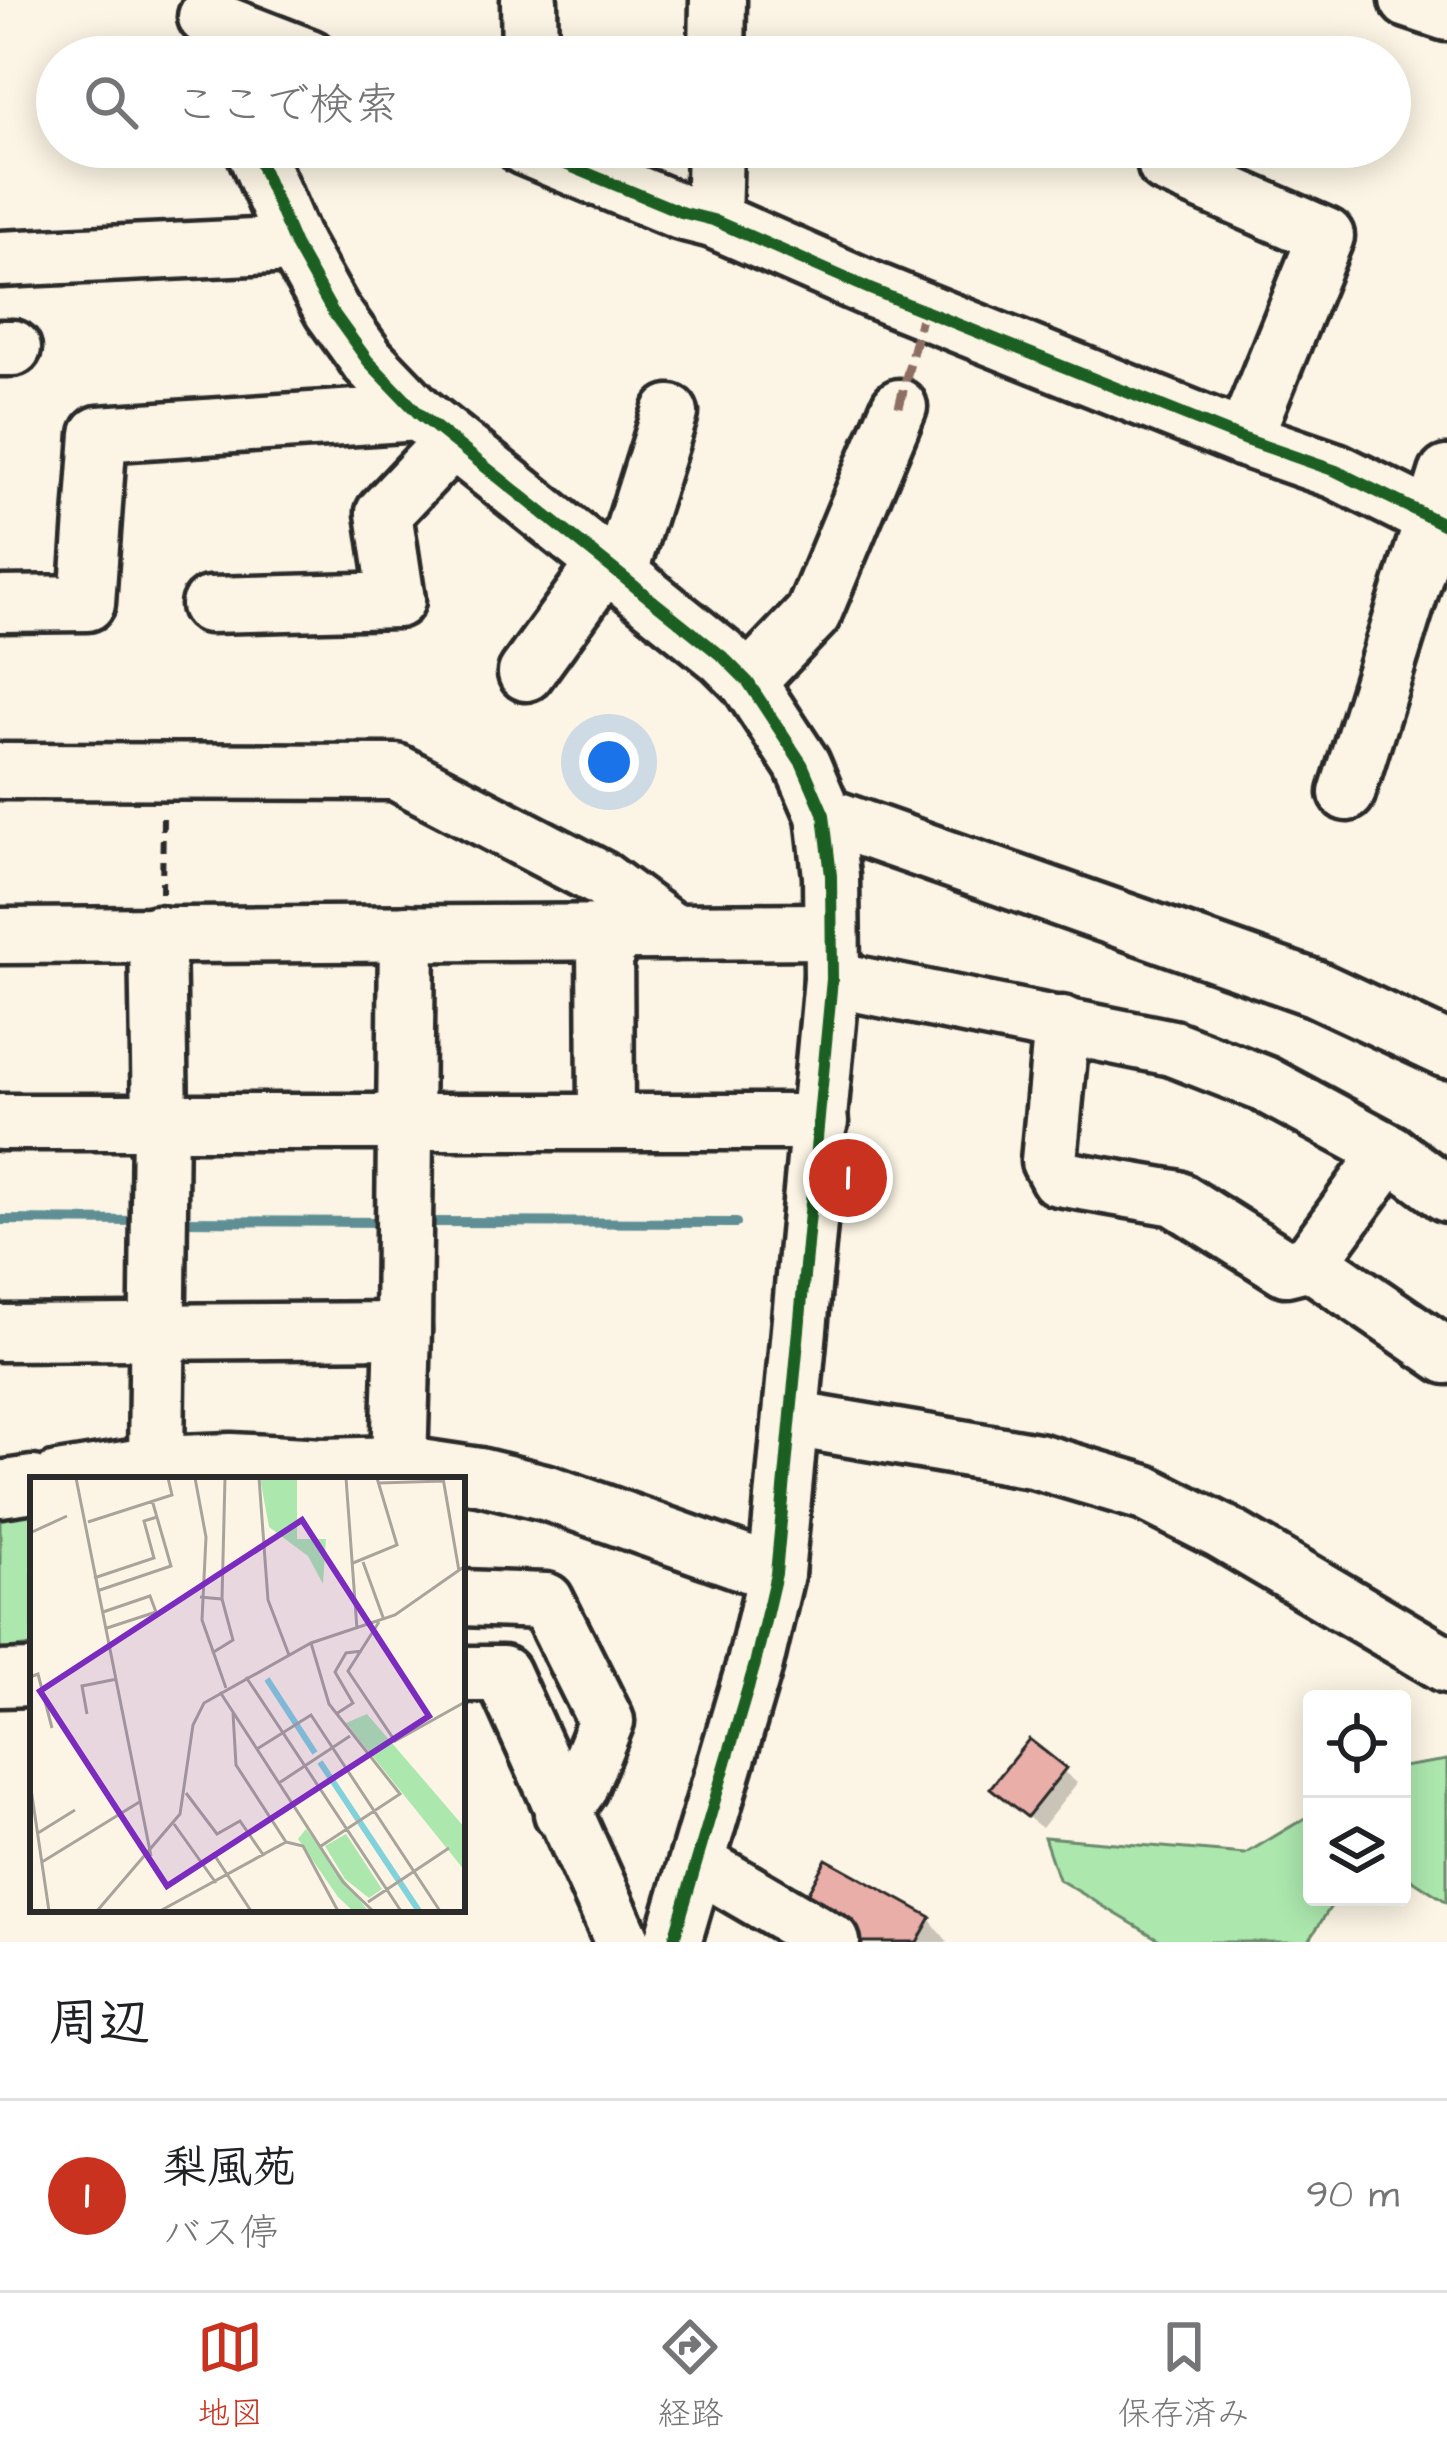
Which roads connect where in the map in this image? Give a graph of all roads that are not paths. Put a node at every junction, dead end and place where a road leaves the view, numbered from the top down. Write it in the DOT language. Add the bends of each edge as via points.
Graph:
graph roads {
  1 [pos="530,0"];
  2 [pos="718,0"];
  3 [pos="1408,0"];
  4 [pos="1447,13"];
  5 [pos="209,25"];
  6 [pos="243,36"];
  7 [pos="530,36"];
  8 [pos="717,36"];
  9 [pos="263,168"];
  10 [pos="576,168"];
  11 [pos="714,168"];
  12 [pos="1171,168"];
  13 [pos="713,220"];
  14 [pos="296,245"];
  15 [pos="0,260"];
  16 [pos="899,406"];
  17 [pos="670,413"];
  18 [pos="435,427"];
  19 [pos="1244,440"];
  20 [pos="1442,506"];
  21 [pos="612,570"];
  22 [pos="0,604"];
  23 [pos="208,605"];
  24 [pos="526,674"];
  25 [pos="748,682"];
  26 [pos="0,772"];
  27 [pos="1348,793"];
  28 [pos="824,815"];
  29 [pos="605,931"];
  30 [pos="673,932"];
  31 [pos="157,933"];
  32 [pos="407,933"];
  33 [pos="0,935"];
  34 [pos="832,956"];
  35 [pos="1062,1024"];
  36 [pos="1447,1050"];
  37 [pos="160,1120"];
  38 [pos="0,1121"];
  39 [pos="606,1121"];
  40 [pos="403,1122"];
  41 [pos="820,1122"];
  42 [pos="1390,1152"];
  43 [pos="1447,1194"];
  44 [pos="1310,1262"];
  45 [pos="403,1330"];
  46 [pos="156,1332"];
  47 [pos="0,1333"];
  48 [pos="1447,1356"];
  49 [pos="791,1419"];
  50 [pos="156,1464"];
  51 [pos="399,1464"];
  52 [pos="323,1473"];
  53 [pos="76,1477"];
  54 [pos="30,1485"];
  55 [pos="0,1490"];
  56 [pos="776,1574"];
  57 [pos="465,1598"];
  58 [pos="1447,1665"];
  59 [pos="465,1674"];
  60 [pos="30,1678"];
  61 [pos="0,1679"];
  62 [pos="562,1813"];
  63 [pos="697,1862"];
  64 [pos="623,1942"];
  65 [pos="673,1942"];
  66 [pos="832,1942"];
  1 -- 7 [label="street"];
  2 -- 8 [label="street"];
  3 -- 4 [label="street"];
  5 -- 6 [label="street"];
  9 -- 14 [label="street"];
  10 -- 13 [label="street"];
  11 -- 13 [label="street"];
  12 -- 19 [label="street" via="1327,236"];
  13 -- 19 [label="street"];
  14 -- 15 [label="street"];
  14 -- 18 [label="street" via="368,361"];
  16 -- 25 [label="street" via="813,614"];
  17 -- 21 [label="street"];
  18 -- 21 [label="street"];
  18 -- 22 [label="street" via="99,434 87,603"];
  18 -- 23 [label="street" via="384,513 398,600"];
  19 -- 20 [label="street"];
  20 -- 27 [label="street"];
  21 -- 24 [label="street"];
  21 -- 25 [label="street"];
  25 -- 28 [label="street" via="802,764"];
  26 -- 30 [label="street" via="396,772 601,879"];
  28 -- 34 [label="street"];
  28 -- 36 [label="street" via="1314,988"];
  29 -- 30 [label="street"];
  29 -- 32 [label="street"];
  29 -- 39 [label="street"];
  30 -- 34 [label="street"];
  31 -- 32 [label="street"];
  31 -- 33 [label="street"];
  31 -- 37 [label="street"];
  32 -- 40 [label="street"];
  34 -- 35 [label="street"];
  34 -- 41 [label="street"];
  35 -- 42 [label="street" via="1172,1048 1264,1084"];
  35 -- 44 [label="street" via="1049,1161 1058,1178 1175,1198 1286,1268"];
  37 -- 38 [label="street"];
  37 -- 40 [label="street"];
  37 -- 46 [label="street"];
  39 -- 40 [label="street"];
  39 -- 41 [label="street"];
  40 -- 45 [label="street"];
  41 -- 49 [label="street"];
  42 -- 43 [label="street"];
  42 -- 44 [label="street"];
  44 -- 48 [label="street"];
  45 -- 46 [label="street"];
  45 -- 51 [label="street"];
  46 -- 47 [label="street"];
  46 -- 50 [label="street"];
  49 -- 56 [label="street"];
  49 -- 58 [label="street" via="1036,1461 1145,1493"];
  50 -- 52 [label="street" via="230,1461"];
  50 -- 53 [label="street"];
  51 -- 52 [label="street"];
  51 -- 56 [label="street" via="548,1492"];
  54 -- 55 [label="street"];
  56 -- 63 [label="street"];
  57 -- 62 [label="street" via="546,1601 606,1721"];
  59 -- 62 [label="street" via="502,1674"];
  60 -- 61 [label="street"];
  62 -- 64 [label="street"];
  63 -- 65 [label="street"];
  63 -- 66 [label="street"];
}
